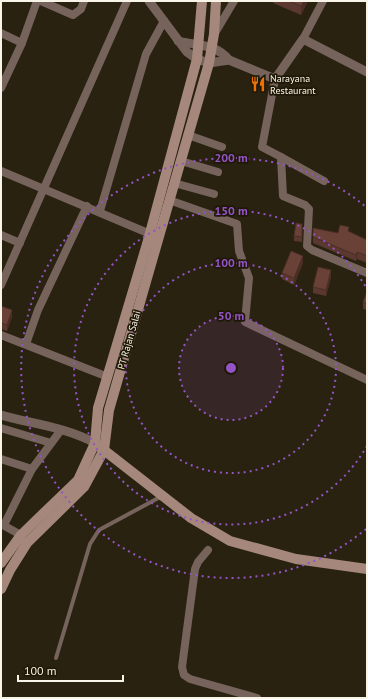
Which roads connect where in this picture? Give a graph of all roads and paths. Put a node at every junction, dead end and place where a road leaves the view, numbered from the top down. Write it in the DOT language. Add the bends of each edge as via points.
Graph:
graph roads {
  1 [pos="37,1"];
  2 [pos="40,1"];
  3 [pos="84,1"];
  4 [pos="127,1"];
  5 [pos="149,1"];
  6 [pos="202,1"];
  7 [pos="216,1"];
  8 [pos="234,1"];
  9 [pos="323,1"];
  10 [pos="164,21"];
  11 [pos="1,33"];
  12 [pos="214,34"];
  13 [pos="302,39"];
  14 [pos="178,41"];
  15 [pos="22,43"];
  16 [pos="199,44"];
  17 [pos="212,47"];
  18 [pos="198,59"];
  19 [pos="229,60"];
  20 [pos="209,62"];
  21 [pos="367,72"];
  22 [pos="275,79"];
  23 [pos="1,88"];
  24 [pos="188,135"];
  25 [pos="222,147"];
  26 [pos="281,157"];
  27 [pos="181,161"];
  28 [pos="1,171"];
  29 [pos="218,172"];
  30 [pos="324,180"];
  31 [pos="174,183"];
  32 [pos="44,189"];
  33 [pos="214,194"];
  34 [pos="169,200"];
  35 [pos="87,206"];
  36 [pos="100,211"];
  37 [pos="1,235"];
  38 [pos="154,235"];
  39 [pos="20,243"];
  40 [pos="367,273"];
  41 [pos="1,285"];
  42 [pos="128,326"];
  43 [pos="1,335"];
  44 [pos="26,344"];
  45 [pos="108,377"];
  46 [pos="367,380"];
  47 [pos="1,415"];
  48 [pos="1,428"];
  49 [pos="61,430"];
  50 [pos="51,442"];
  51 [pos="95,443"];
  52 [pos="104,450"];
  53 [pos="1,458"];
  54 [pos="32,469"];
  55 [pos="163,496"];
  56 [pos="2,525"];
  57 [pos="24,539"];
  58 [pos="208,550"];
  59 [pos="1,563"];
  60 [pos="367,569"];
  61 [pos="1,589"];
  62 [pos="56,658"];
  63 [pos="257,698"];
  1 -- 15 [label="street"];
  2 -- 3 [label="street" via="73,15"];
  4 -- 32 [label="street"];
  5 -- 10 [label="street"];
  6 -- 16 [label="main road, PT Rajan Salai"];
  7 -- 12 [label="main road, PT Rajan Salai"];
  8 -- 12 [label="street"];
  9 -- 13 [label="street"];
  10 -- 14 [label="street"];
  10 -- 36 [label="street" via="146,54"];
  11 -- 15 [label="street"];
  12 -- 17 [label="main road, PT Rajan Salai"];
  13 -- 21 [label="street"];
  13 -- 22 [label="street"];
  14 -- 16 [label="street"];
  14 -- 18 [label="street" via="187,52"];
  15 -- 23 [label="street"];
  16 -- 17 [label="street"];
  16 -- 18 [label="main road, PT Rajan Salai"];
  17 -- 19 [label="street"];
  17 -- 20 [label="main road, PT Rajan Salai"];
  18 -- 20 [label="street"];
  18 -- 38 [label="main road, PT Rajan Salai"];
  19 -- 20 [label="street"];
  19 -- 22 [label="street"];
  20 -- 24 [label="main road, PT Rajan Salai"];
  22 -- 26 [label="street" via="262,147"];
  24 -- 25 [label="street"];
  24 -- 27 [label="main road, PT Rajan Salai"];
  26 -- 30 [label="street"];
  26 -- 40 [label="street" via="283,196 309,209 307,246"];
  27 -- 29 [label="street"];
  27 -- 31 [label="main road, PT Rajan Salai"];
  28 -- 32 [label="street"];
  31 -- 33 [label="street"];
  31 -- 34 [label="main road, PT Rajan Salai"];
  32 -- 35 [label="street"];
  32 -- 39 [label="street"];
  34 -- 38 [label="main road, PT Rajan Salai"];
  34 -- 46 [label="street" via="237,224 239,251 249,278 245,322"];
  35 -- 36 [label="street"];
  35 -- 44 [label="street" via="38,310"];
  36 -- 38 [label="street"];
  37 -- 39 [label="street"];
  38 -- 42 [label="main road, PT Rajan Salai"];
  39 -- 41 [label="street"];
  42 -- 45 [label="main road, PT Rajan Salai"];
  42 -- 52 [label="main road, PT Rajan Salai" via="109,410"];
  43 -- 44 [label="street"];
  44 -- 45 [label="street"];
  45 -- 51 [label="main road, PT Rajan Salai" via="98,408"];
  47 -- 49 [label="street"];
  48 -- 50 [label="street"];
  49 -- 50 [label="street"];
  49 -- 51 [label="street" via="85,437"];
  50 -- 54 [label="street"];
  51 -- 52 [label="main road"];
  51 -- 57 [label="main road, PT Rajan Salai" via="78,480"];
  52 -- 55 [label="main road"];
  52 -- 57 [label="main road, PT Rajan Salai" via="84,487"];
  53 -- 54 [label="street"];
  54 -- 56 [label="street"];
  55 -- 60 [label="main road" via="191,518 230,541 296,559"];
  55 -- 62 [label="lane" via="94,535"];
  56 -- 57 [label="street"];
  57 -- 59 [label="main road, PT Rajan Salai"];
  57 -- 61 [label="main road, PT Rajan Salai"];
  58 -- 63 [label="street" via="195,570 182,668 184,675 190,679"];
}
